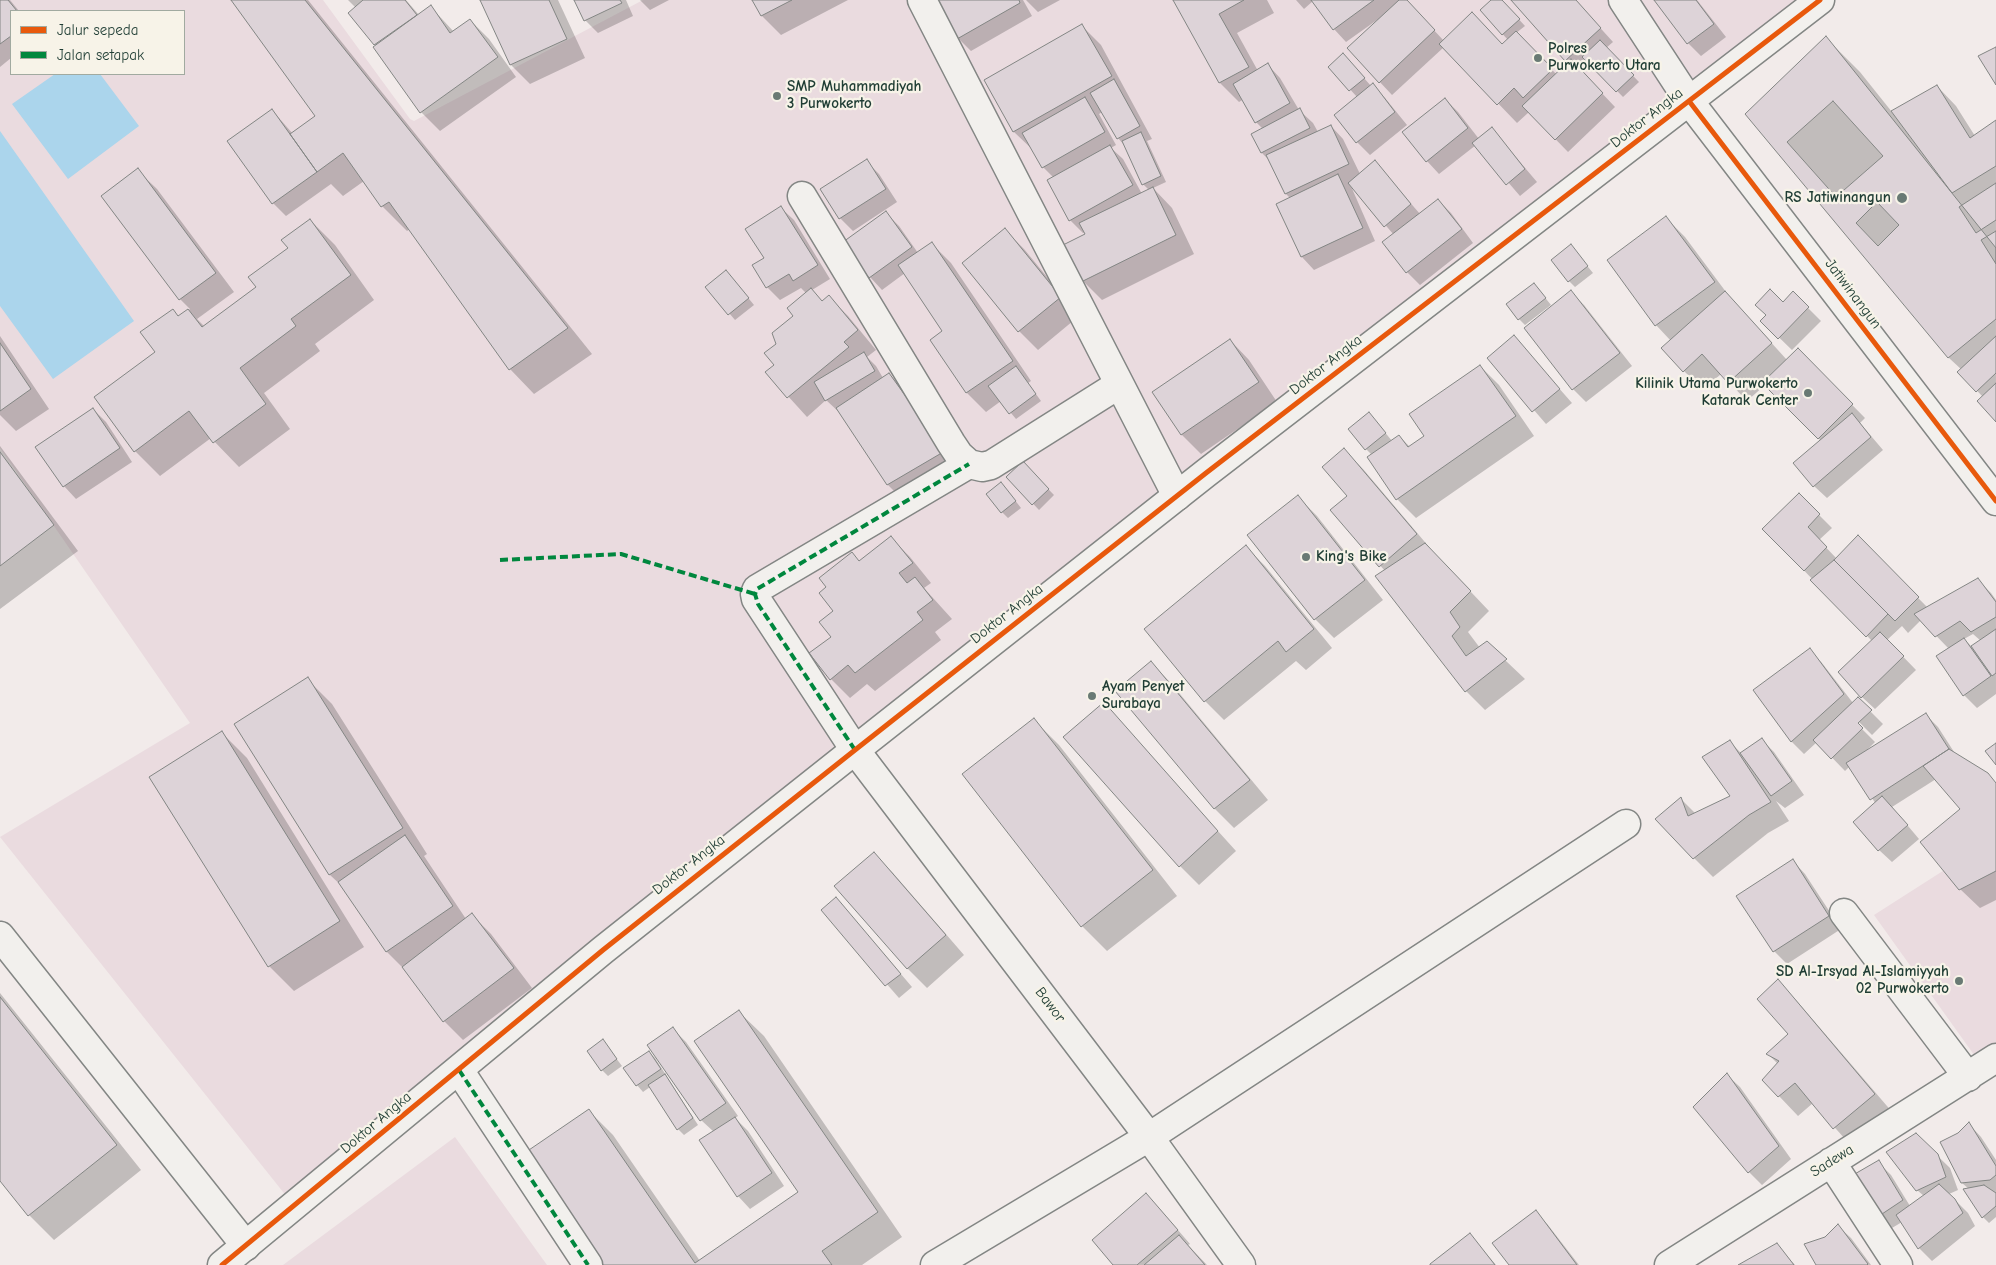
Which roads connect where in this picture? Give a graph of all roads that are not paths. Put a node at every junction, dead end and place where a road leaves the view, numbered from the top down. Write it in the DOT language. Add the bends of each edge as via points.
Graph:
graph roads {
  1 [pos="922,0"];
  2 [pos="1623,0"];
  3 [pos="1820,0"];
  4 [pos="1689,101"];
  5 [pos="802,196"];
  6 [pos="1118,385"];
  7 [pos="969,464"];
  8 [pos="1177,496"];
  9 [pos="1996,501"];
  10 [pos="855,750"];
  11 [pos="1626,824"];
  12 [pos="1844,913"];
  13 [pos="0,936"];
  14 [pos="1996,1058"];
  15 [pos="459,1070"];
  16 [pos="1968,1077"];
  17 [pos="1149,1137"];
  18 [pos="1831,1162"];
  19 [pos="246,1246"];
  20 [pos="939,1264"];
  21 [pos="222,1265"];
  22 [pos="588,1265"];
  23 [pos="1241,1265"];
  24 [pos="1668,1265"];
  25 [pos="1898,1265"];
  1 -- 6 [label="street"];
  2 -- 4 [label="street, Jatiwinangun"];
  3 -- 4 [label="street, Doktor Angka"];
  4 -- 8 [label="street, Doktor Angka"];
  4 -- 9 [label="street, Jatiwinangun"];
  5 -- 7 [label="street" via="951,443"];
  6 -- 7 [label="street" via="991,465"];
  6 -- 8 [label="street"];
  7 -- 10 [label="street, Bawor" via="757,589 755,594 758,604"];
  8 -- 10 [label="street, Doktor Angka"];
  10 -- 15 [label="street, Doktor Angka" via="603,950"];
  10 -- 17 [label="street, Bawor"];
  11 -- 17 [label="street"];
  12 -- 16 [label="street"];
  13 -- 19 [label="street"];
  14 -- 16 [label="street, Sadewa"];
  15 -- 19 [label="street, Doktor Angka"];
  15 -- 22 [label="street"];
  16 -- 18 [label="street, Sadewa"];
  17 -- 20 [label="street"];
  17 -- 23 [label="street, Bawor"];
  18 -- 24 [label="street, Sadewa"];
  18 -- 25 [label="street"];
  19 -- 21 [label="street, Doktor Angka"];
}
